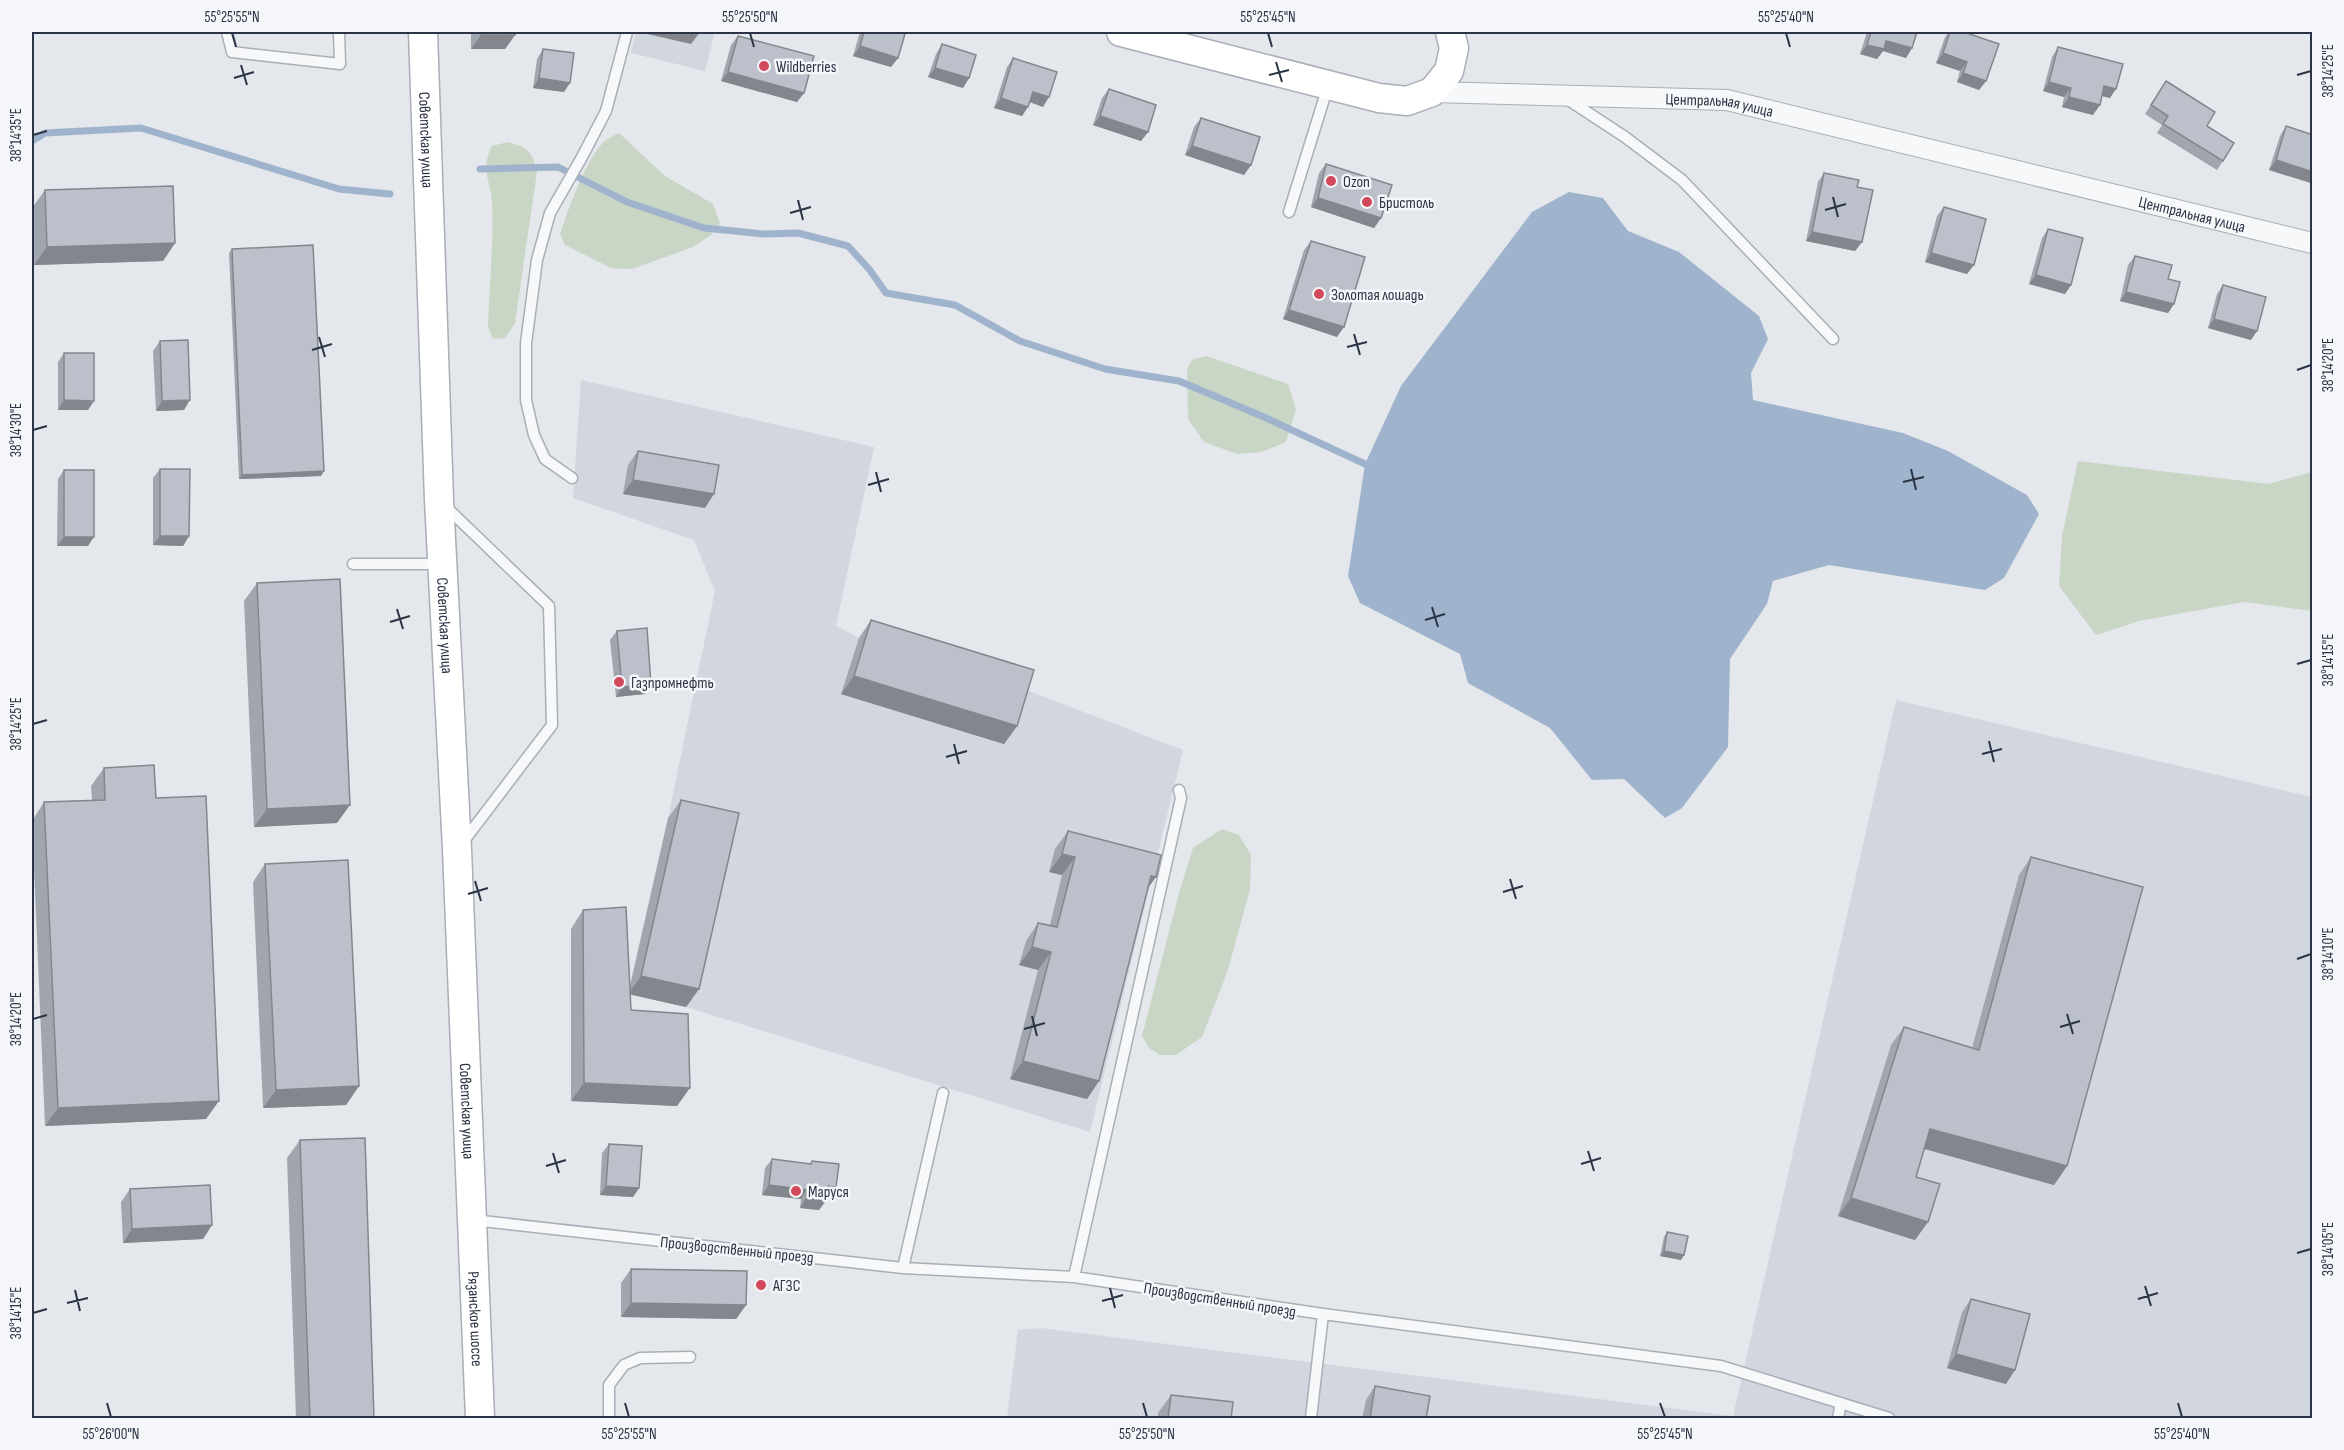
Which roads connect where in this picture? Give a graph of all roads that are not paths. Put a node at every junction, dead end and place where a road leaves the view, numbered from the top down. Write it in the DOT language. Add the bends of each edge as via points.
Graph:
graph roads {
  1 [pos="227,32"];
  2 [pos="339,32"];
  3 [pos="423,32"];
  4 [pos="627,32"];
  5 [pos="1121,32"];
  6 [pos="1450,32"];
  7 [pos="1328,85"];
  8 [pos="1432,92"];
  9 [pos="1562,95"];
  10 [pos="1289,212"];
  11 [pos="2313,243"];
  12 [pos="1833,339"];
  13 [pos="572,478"];
  14 [pos="439,500"];
  15 [pos="353,564"];
  16 [pos="442,564"];
  17 [pos="1179,790"];
  18 [pos="457,849"];
  19 [pos="943,1093"];
  20 [pos="471,1219"];
  21 [pos="903,1268"];
  22 [pos="1074,1277"];
  23 [pos="1323,1314"];
  24 [pos="690,1358"];
  25 [pos="1841,1403"];
  26 [pos="480,1419"];
  27 [pos="609,1419"];
  28 [pos="1311,1419"];
  29 [pos="1838,1419"];
  30 [pos="1890,1419"];
  1 -- 2 [label="lane" via="232,52 340,64"];
  3 -- 14 [label="main road, Советская улица"];
  4 -- 13 [label="lane" via="606,111 550,213 537,260 526,344 525,400 534,435 545,459"];
  5 -- 7 [label="main road, Центральная улица"];
  6 -- 8 [label="main road" via="1454,48 1449,71"];
  7 -- 8 [label="main road, Центральная улица" via="1407,101"];
  7 -- 10 [label="lane"];
  8 -- 9 [label="street, Центральная улица"];
  9 -- 11 [label="street, Центральная улица" via="1727,100"];
  9 -- 12 [label="lane" via="1683,180"];
  14 -- 16 [label="main road, Советская улица"];
  14 -- 18 [label="lane" via="549,606 552,725"];
  15 -- 16 [label="lane"];
  16 -- 18 [label="main road, Советская улица"];
  17 -- 22 [label="lane"];
  18 -- 20 [label="main road, Советская улица"];
  19 -- 21 [label="lane"];
  20 -- 21 [label="lane, Производственный проезд"];
  20 -- 26 [label="main road, Рязанское шоссе"];
  21 -- 22 [label="lane, Производственный проезд"];
  22 -- 23 [label="lane, Производственный проезд"];
  23 -- 25 [label="lane, Производственный проезд" via="1721,1366"];
  23 -- 28 [label="lane"];
  24 -- 27 [label="lane" via="640,1358 624,1365 609,1385"];
  25 -- 29 [label="lane"];
  25 -- 30 [label="lane, Производственный проезд"];
}
